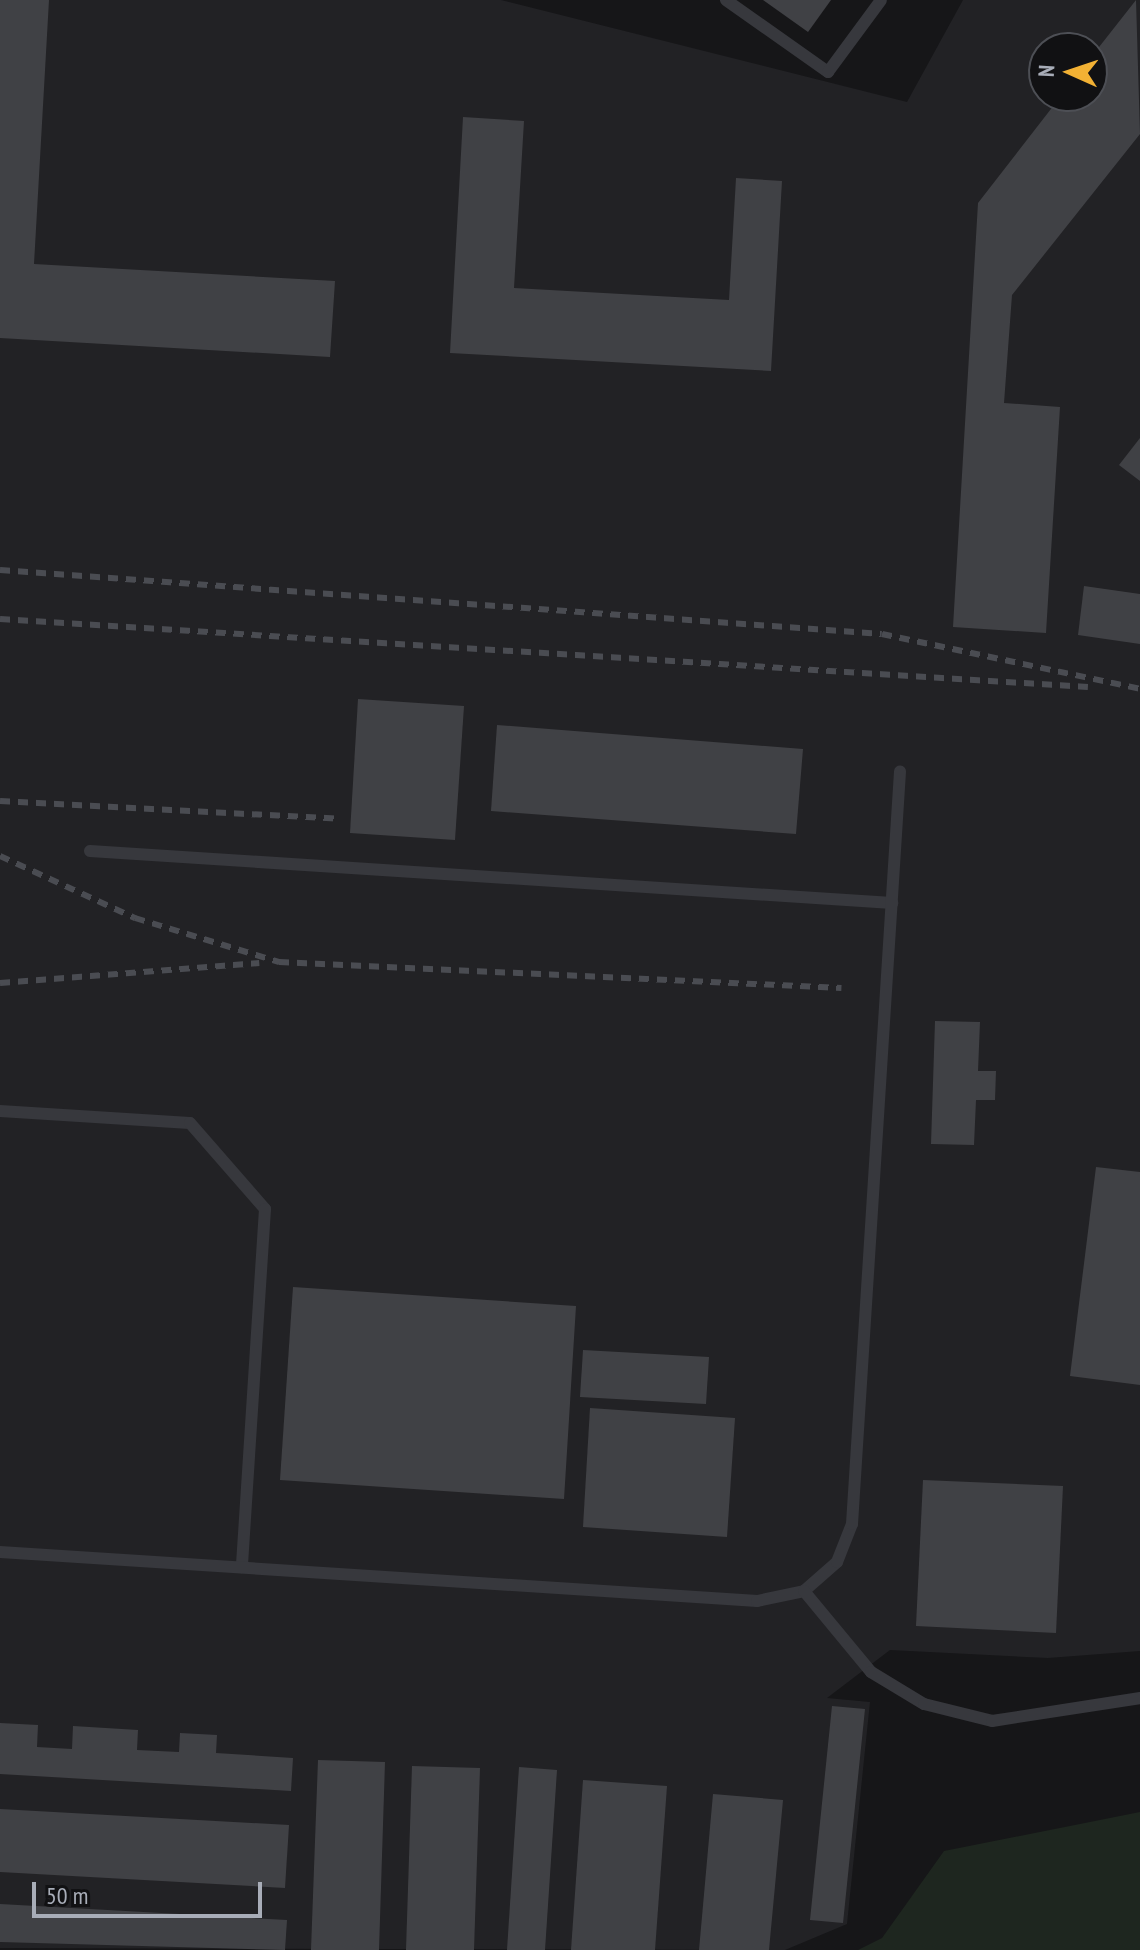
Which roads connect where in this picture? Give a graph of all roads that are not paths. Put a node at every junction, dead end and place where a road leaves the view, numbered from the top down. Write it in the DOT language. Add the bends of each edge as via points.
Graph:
graph roads {
  1 [pos="726,0"];
  2 [pos="881,0"];
  3 [pos="900,772"];
  4 [pos="90,851"];
  5 [pos="892,903"];
  6 [pos="0,1111"];
  7 [pos="0,1552"];
  8 [pos="242,1567"];
  9 [pos="804,1591"];
  10 [pos="1140,1698"];
  1 -- 2 [label="lane" via="828,72"];
  3 -- 5 [label="lane"];
  4 -- 5 [label="lane"];
  5 -- 9 [label="lane" via="852,1524 837,1562"];
  6 -- 8 [label="lane" via="190,1123 265,1209"];
  7 -- 8 [label="lane"];
  8 -- 9 [label="lane" via="757,1601"];
  9 -- 10 [label="lane" via="871,1672 924,1704 992,1721"];
}
